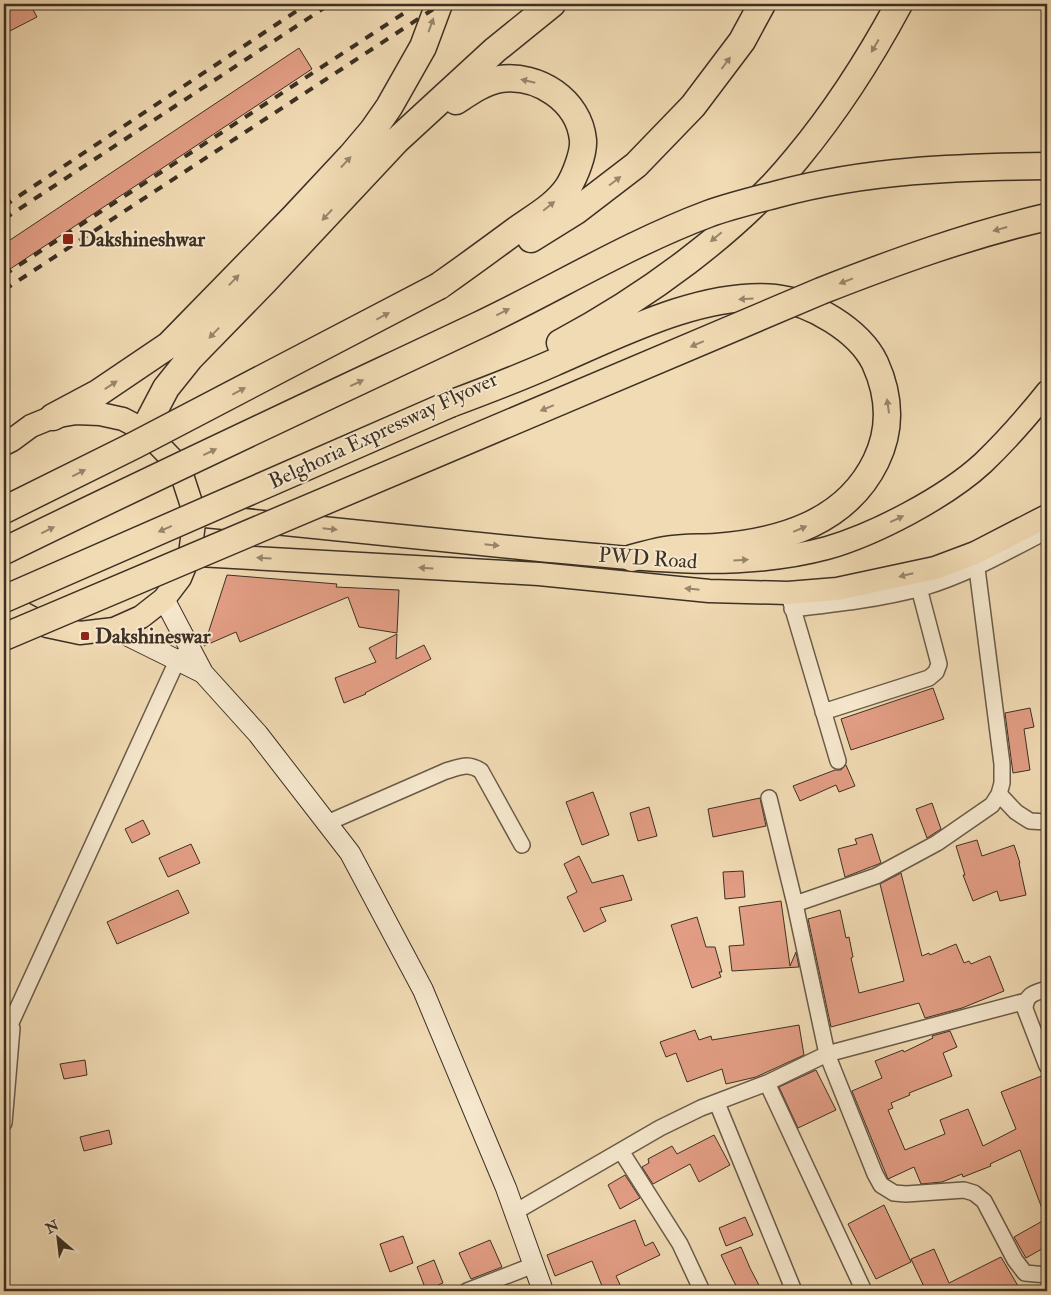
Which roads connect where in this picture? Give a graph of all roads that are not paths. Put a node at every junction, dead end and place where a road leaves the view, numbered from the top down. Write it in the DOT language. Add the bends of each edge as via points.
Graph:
graph roads {
  1 [pos="439,4"];
  2 [pos="552,4"];
  3 [pos="762,4"];
  4 [pos="899,4"];
  5 [pos="396,142"];
  6 [pos="1047,166"];
  7 [pos="1047,217"];
  8 [pos="439,286"];
  9 [pos="1047,392"];
  10 [pos="450,404"];
  11 [pos="53,417"];
  12 [pos="144,430"];
  13 [pos="7,444"];
  14 [pos="4,510"];
  15 [pos="195,515"];
  16 [pos="1047,516"];
  17 [pos="1047,531"];
  18 [pos="4,551"];
  19 [pos="190,554"];
  20 [pos="632,558"];
  21 [pos="976,560"];
  22 [pos="919,588"];
  23 [pos="4,598"];
  24 [pos="164,599"];
  25 [pos="790,601"];
  26 [pos="114,629"];
  27 [pos="4,637"];
  28 [pos="184,654"];
  29 [pos="823,712"];
  30 [pos="838,761"];
  31 [pos="999,794"];
  32 [pos="769,798"];
  33 [pos="1047,822"];
  34 [pos="327,823"];
  35 [pos="522,845"];
  36 [pos="795,904"];
  37 [pos="1047,989"];
  38 [pos="1026,1001"];
  39 [pos="13,1016"];
  40 [pos="4,1038"];
  41 [pos="827,1054"];
  42 [pos="1047,1066"];
  43 [pos="767,1083"];
  44 [pos="717,1102"];
  45 [pos="4,1123"];
  46 [pos="620,1151"];
  47 [pos="515,1212"];
  48 [pos="534,1265"];
  49 [pos="1047,1275"];
  50 [pos="466,1291"];
  51 [pos="544,1291"];
  52 [pos="702,1291"];
  53 [pos="794,1291"];
  54 [pos="864,1291"];
  11 -- 1 [label="highway, one-way" via="98,393 169,345 293,218 357,149 389,108 424,47"];
  2 -- 5 [label="highway" via="495,50"];
  8 -- 3 [label="highway, one-way" via="534,238 636,165 693,106 742,42"];
  4 -- 10 [label="highway, Belghoria Expressway Flyover, one-way" via="828,118 796,159 750,208 694,257 641,295 582,332"];
  8 -- 5 [label="highway, one-way" via="560,198 575,175 579,162 583,142 580,128 568,105 558,96 536,83 511,78 486,83"];
  5 -- 12 [label="highway, one-way" via="190,358 166,388"];
  18 -- 6 [label="highway, one-way, bridge" via="486,322 593,266 708,214 835,181 960,167"];
  7 -- 27 [label="highway, one-way, bridge" via="957,241 821,291"];
  14 -- 8 [label="highway, one-way, bridge"];
  20 -- 9 [label="main road, PWD Road, one-way" via="707,562 791,556 829,547 869,532 910,513 981,465 1009,438"];
  20 -- 10 [label="highway, one-way" via="665,550 778,538 813,523 848,500 864,483 882,450 889,415 882,380 867,349 827,316 802,305 776,298 706,304 624,331 515,380"];
  10 -- 23 [label="highway, Belghoria Expressway Flyover, one-way, bridge"];
  11 -- 12 [label="main road" via="76,413 100,414 123,419"];
  11 -- 13 [label="main road" via="31,426"];
  12 -- 15 [label="main road" via="180,466"];
  15 -- 19 [label="main road"];
  15 -- 20 [label="main road, PWD Road, one-way"];
  16 -- 21 [label="main road, PWD Road"];
  17 -- 21 [label="street"];
  19 -- 24 [label="main road" via="180,578"];
  25 -- 19 [label="main road, PWD Road, one-way" via="539,574"];
  21 -- 22 [label="street"];
  21 -- 25 [label="main road, PWD Road, one-way"];
  21 -- 31 [label="street" via="1002,764"];
  22 -- 25 [label="street" via="854,602"];
  22 -- 29 [label="street" via="939,664 936,672 929,678"];
  23 -- 26 [label="main road" via="17,610 47,626 80,633"];
  24 -- 26 [label="main road" via="141,617"];
  24 -- 28 [label="street"];
  25 -- 29 [label="street"];
  26 -- 28 [label="street"];
  28 -- 34 [label="street" via="258,734"];
  28 -- 39 [label="street"];
  29 -- 30 [label="street"];
  31 -- 33 [label="street" via="1030,821"];
  31 -- 36 [label="street" via="992,805 906,861 876,876"];
  32 -- 36 [label="street"];
  34 -- 35 [label="street" via="466,765 481,771"];
  34 -- 47 [label="street" via="350,853 423,990"];
  36 -- 41 [label="street"];
  37 -- 38 [label="street" via="1033,993"];
  38 -- 41 [label="street"];
  38 -- 42 [label="street" via="1025,1010"];
  39 -- 40 [label="street"];
  39 -- 45 [label="street"];
  41 -- 43 [label="street"];
  41 -- 49 [label="street" via="881,1185 894,1193 964,1190 974,1193 984,1202 1025,1273"];
  43 -- 44 [label="street"];
  43 -- 54 [label="street"];
  44 -- 46 [label="street"];
  44 -- 53 [label="street"];
  46 -- 47 [label="street"];
  46 -- 52 [label="street" via="680,1244"];
  47 -- 48 [label="street"];
  48 -- 50 [label="street"];
  48 -- 51 [label="street"];
}
